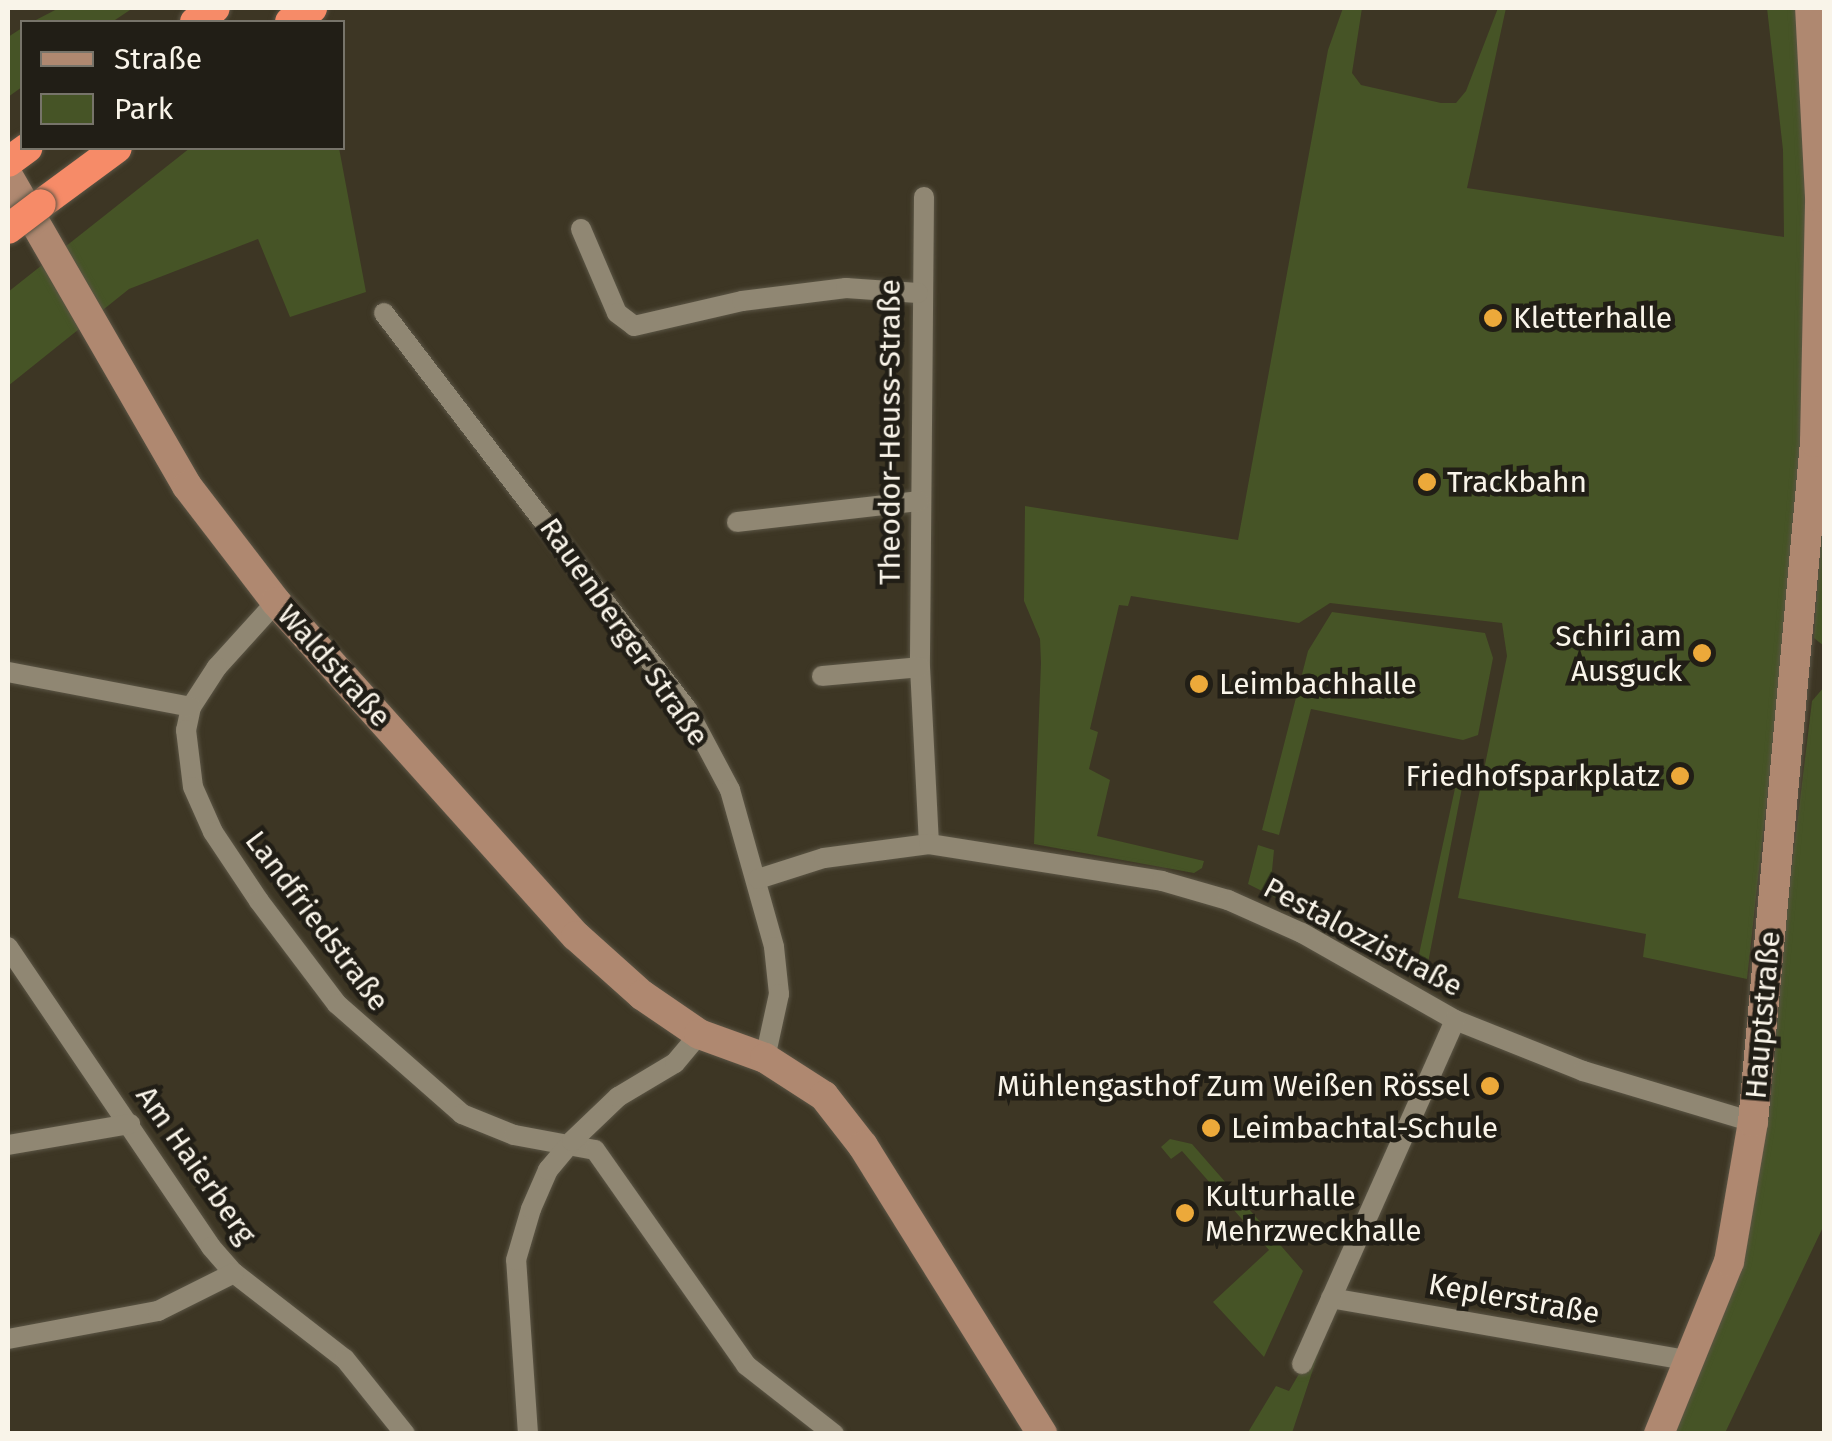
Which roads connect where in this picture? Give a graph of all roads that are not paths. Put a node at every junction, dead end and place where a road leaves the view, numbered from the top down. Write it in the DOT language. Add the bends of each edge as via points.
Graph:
graph roads {
  1 [pos="1810,8"];
  2 [pos="114,150"];
  3 [pos="13,162"];
  4 [pos="924,197"];
  5 [pos="8,230"];
  6 [pos="581,230"];
  7 [pos="918,293"];
  8 [pos="384,314"];
  9 [pos="919,502"];
  10 [pos="737,522"];
  11 [pos="276,602"];
  12 [pos="920,667"];
  13 [pos="8,672"];
  14 [pos="822,676"];
  15 [pos="191,706"];
  16 [pos="929,844"];
  17 [pos="758,879"];
  18 [pos="8,947"];
  19 [pos="1455,1020"];
  20 [pos="699,1034"];
  21 [pos="765,1058"];
  22 [pos="1753,1122"];
  23 [pos="130,1124"];
  24 [pos="572,1141"];
  25 [pos="8,1145"];
  26 [pos="234,1273"];
  27 [pos="1331,1298"];
  28 [pos="8,1339"];
  29 [pos="1687,1360"];
  30 [pos="1302,1364"];
  31 [pos="405,1434"];
  32 [pos="528,1434"];
  33 [pos="834,1434"];
  34 [pos="1042,1434"];
  35 [pos="1659,1434"];
  1 -- 22 [label="street, Hauptstraße" via="1820,266 1806,582"];
  2 -- 5 [label="highway, bridge"];
  3 -- 11 [label="street, Waldstraße" via="187,486"];
  4 -- 7 [label="street, Theodor-Heuss-Straße"];
  6 -- 7 [label="street" via="618,313 634,326 829,290"];
  7 -- 9 [label="street, Theodor-Heuss-Straße"];
  8 -- 17 [label="street, Rauenberger Straße" via="687,709 730,790"];
  9 -- 10 [label="street"];
  9 -- 12 [label="street, Theodor-Heuss-Straße"];
  11 -- 15 [label="street"];
  11 -- 20 [label="street, Waldstraße" via="576,936 642,995"];
  12 -- 14 [label="street"];
  12 -- 16 [label="street, Theodor-Heuss-Straße"];
  13 -- 15 [label="street"];
  15 -- 24 [label="street, Landfriedstraße" via="186,730 193,787 213,832 337,1004 462,1114 514,1135"];
  16 -- 17 [label="street, Pestalozzistraße" via="824,858"];
  16 -- 19 [label="street, Pestalozzistraße" via="1068,862 1228,900"];
  17 -- 21 [label="street, Rauenberger Straße" via="778,994"];
  18 -- 23 [label="street, Am Haierberg"];
  19 -- 22 [label="street, Pestalozzistraße" via="1583,1071"];
  19 -- 27 [label="street"];
  20 -- 21 [label="street, Waldstraße"];
  20 -- 24 [label="street" via="674,1063 618,1097"];
  21 -- 34 [label="street" via="824,1096 863,1146"];
  22 -- 29 [label="street, Hauptstraße" via="1729,1262"];
  23 -- 25 [label="street"];
  23 -- 26 [label="street, Am Haierberg"];
  24 -- 32 [label="street" via="548,1170 516,1260"];
  24 -- 33 [label="street, Landfriedstraße" via="611,1166 746,1365"];
  26 -- 28 [label="street" via="158,1311"];
  26 -- 31 [label="street, Am Haierberg" via="345,1359"];
  27 -- 29 [label="street, Keplerstraße"];
  27 -- 30 [label="street"];
  29 -- 35 [label="street, Hauptstraße"];
}
